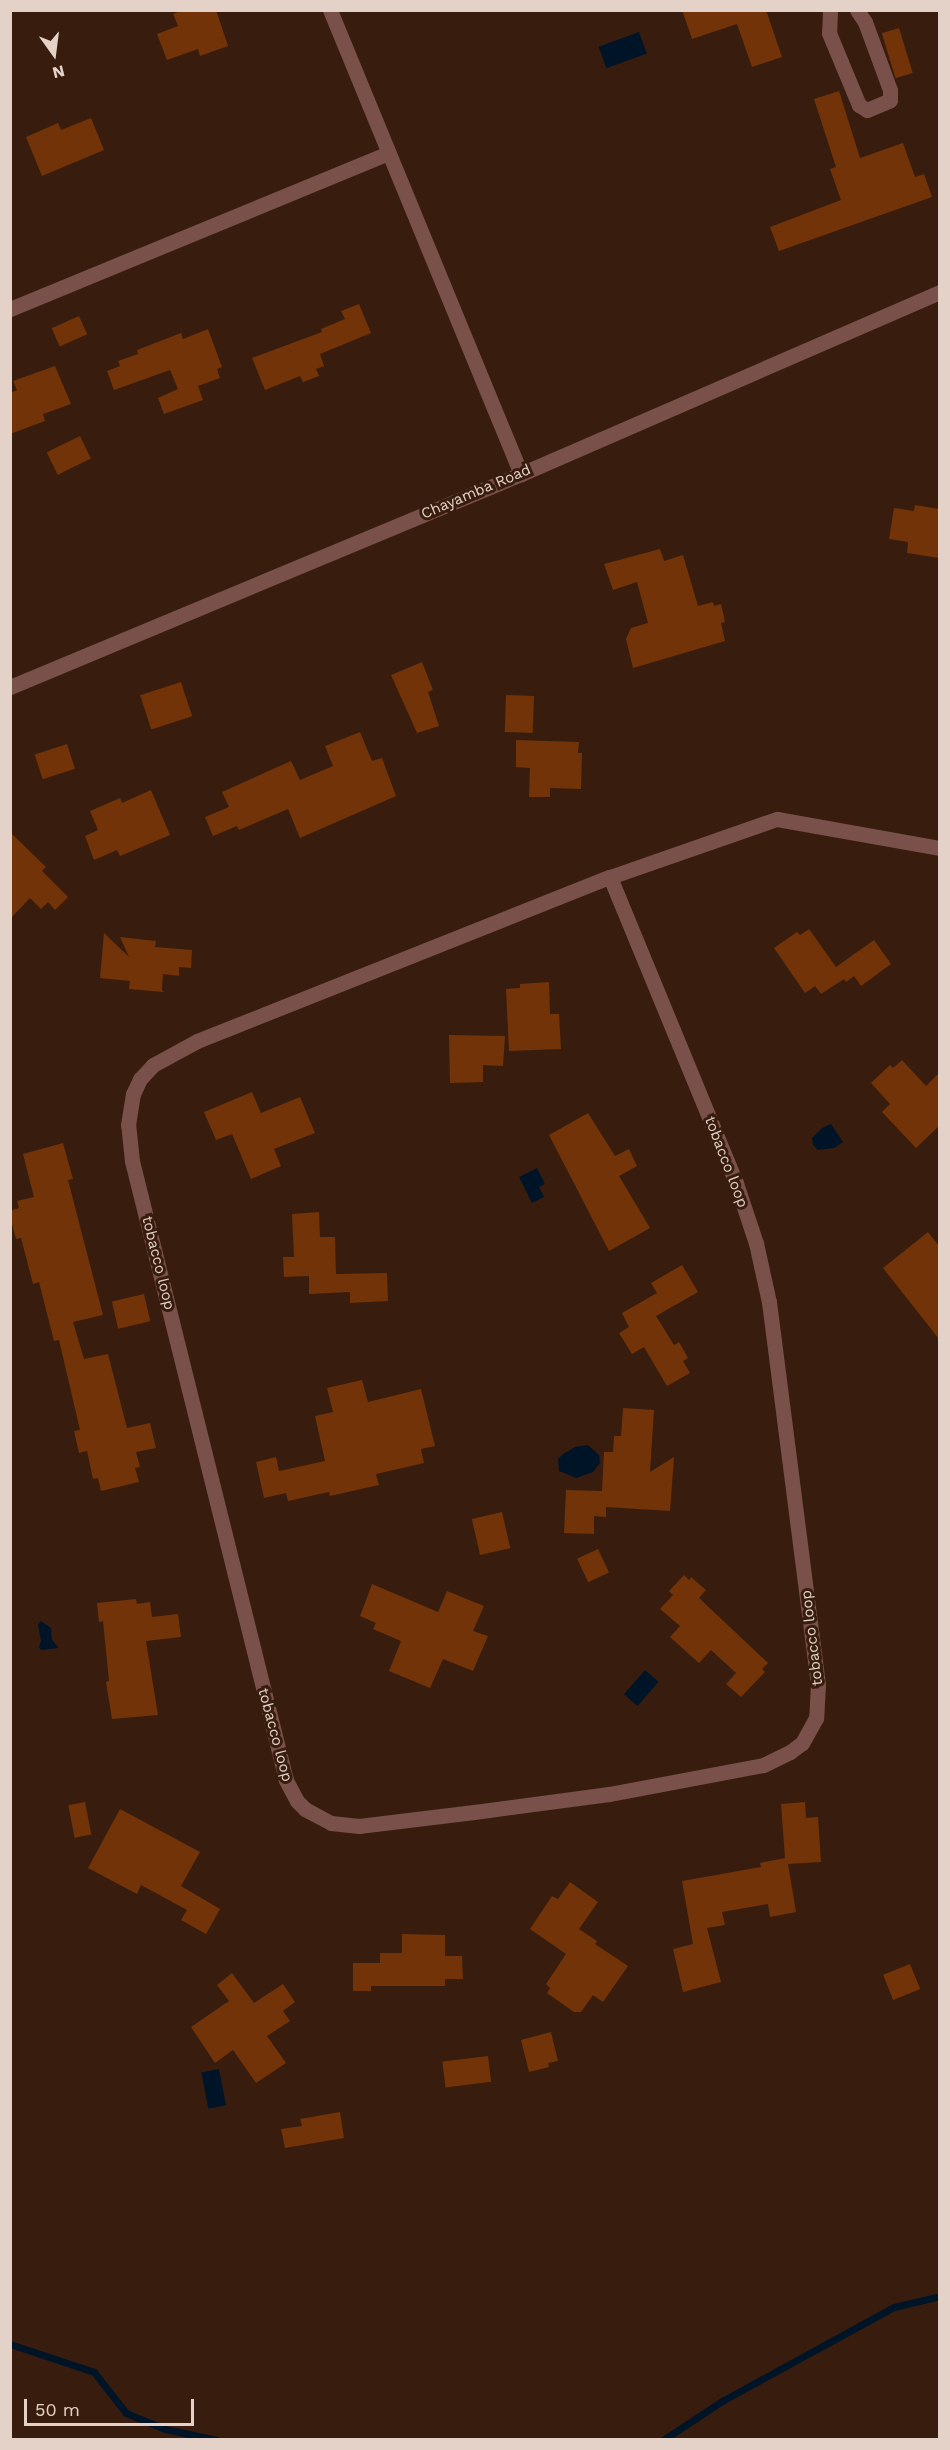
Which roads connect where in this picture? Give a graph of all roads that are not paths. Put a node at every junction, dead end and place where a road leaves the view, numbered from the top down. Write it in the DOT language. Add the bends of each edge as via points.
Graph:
graph roads {
  1 [pos="330,10"];
  2 [pos="830,10"];
  3 [pos="857,10"];
  4 [pos="388,153"];
  5 [pos="939,292"];
  6 [pos="10,309"];
  7 [pos="521,474"];
  8 [pos="10,687"];
  9 [pos="939,848"];
  10 [pos="610,877"];
  1 -- 4 [label="street"];
  2 -- 3 [label="street" via="829,33 859,105 867,110 890,100 890,90"];
  4 -- 6 [label="street"];
  4 -- 7 [label="street"];
  5 -- 7 [label="street, Chayamba Road"];
  7 -- 8 [label="street, Chayamba Road"];
  9 -- 10 [label="street, tobacco loop" via="777,819"];
  10 -- 10 [label="street, tobacco loop" via="197,1041 153,1065 133,1094 128,1125 132,1161 286,1780 305,1809 331,1823 359,1826 474,1812 609,1794 752,1767 790,1752 810,1732 816,1718 818,1684 768,1302 756,1244 736,1183"];
}
